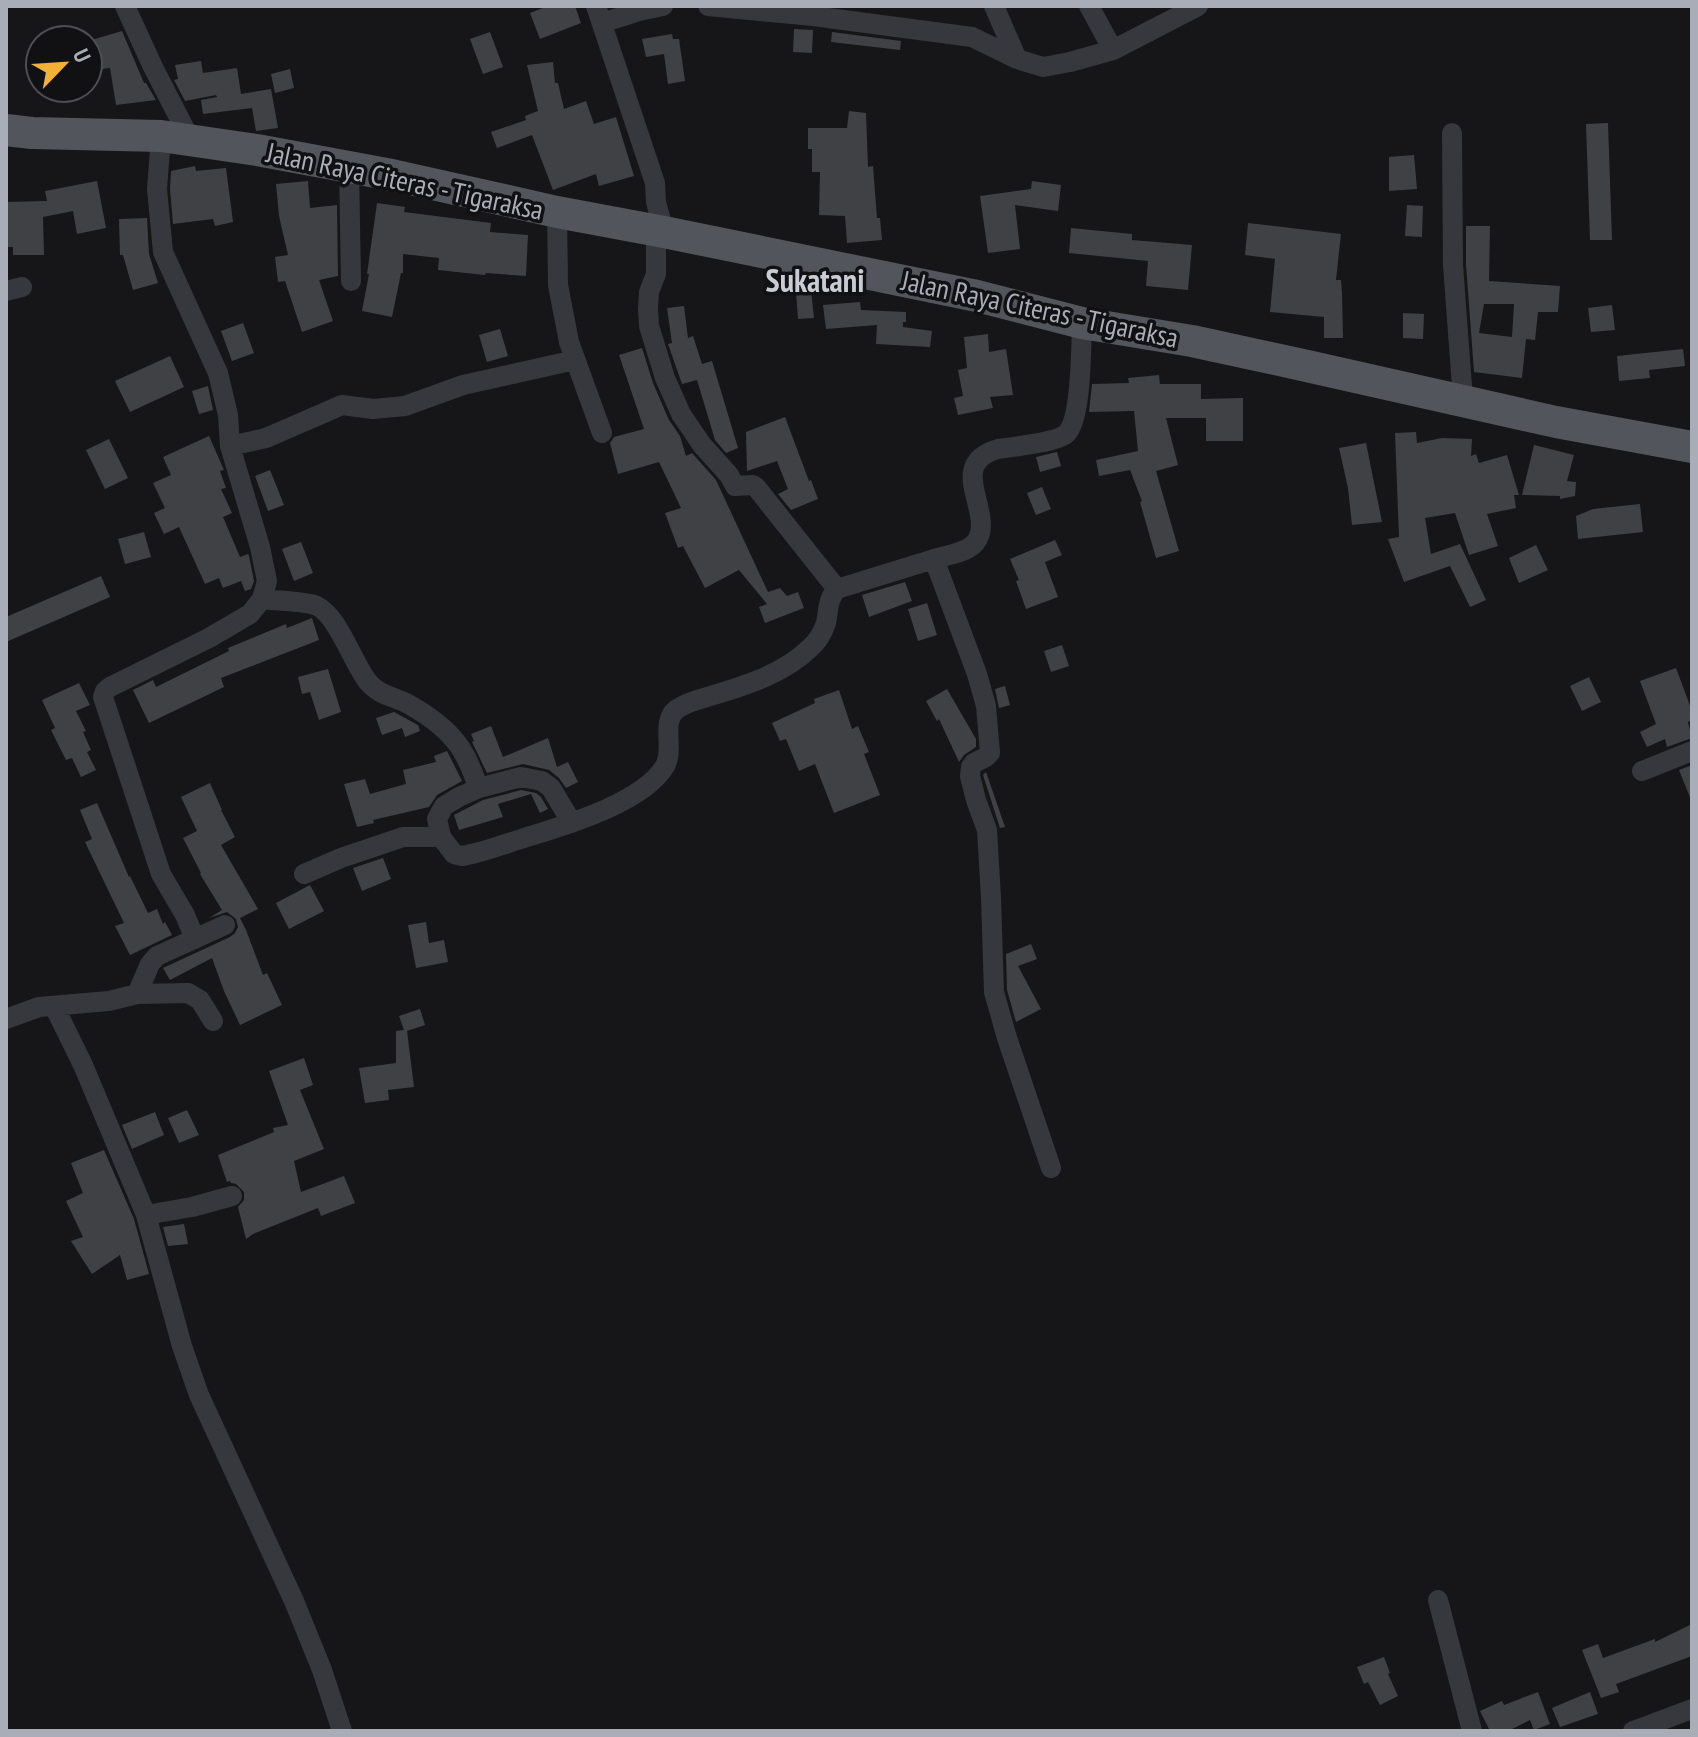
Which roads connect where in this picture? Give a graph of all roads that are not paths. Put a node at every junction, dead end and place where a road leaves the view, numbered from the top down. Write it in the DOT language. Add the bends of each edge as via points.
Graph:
graph roads {
  1 [pos="125,6"];
  2 [pos="663,6"];
  3 [pos="708,6"];
  4 [pos="994,6"];
  5 [pos="1089,6"];
  6 [pos="1198,6"];
  7 [pos="599,14"];
  8 [pos="1113,50"];
  9 [pos="1017,59"];
  10 [pos="6,130"];
  11 [pos="1452,133"];
  12 [pos="176,139"];
  13 [pos="349,167"];
  14 [pos="557,212"];
  15 [pos="660,231"];
  16 [pos="351,281"];
  17 [pos="1082,323"];
  18 [pos="575,360"];
  19 [pos="1463,400"];
  20 [pos="602,433"];
  21 [pos="230,446"];
  22 [pos="1692,447"];
  23 [pos="934,559"];
  24 [pos="837,589"];
  25 [pos="262,599"];
  26 [pos="1692,751"];
  27 [pos="1642,771"];
  28 [pos="479,788"];
  29 [pos="572,823"];
  30 [pos="441,837"];
  31 [pos="304,874"];
  32 [pos="225,925"];
  33 [pos="195,939"];
  34 [pos="137,994"];
  35 [pos="54,1006"];
  36 [pos="6,1019"];
  37 [pos="213,1021"];
  38 [pos="1051,1168"];
  39 [pos="232,1196"];
  40 [pos="146,1215"];
  41 [pos="1438,1600"];
  42 [pos="1692,1709"];
  43 [pos="342,1731"];
  44 [pos="1472,1731"];
  45 [pos="1633,1731"];
  1 -- 12 [label="street" via="153,67"];
  2 -- 7 [label="street"];
  3 -- 9 [label="street" via="972,37"];
  4 -- 9 [label="street"];
  5 -- 8 [label="street"];
  6 -- 8 [label="street"];
  7 -- 15 [label="street" via="655,183"];
  8 -- 9 [label="street" via="1043,67"];
  10 -- 12 [label="main road, Jalan Raya Citeras - Tigaraksa"];
  11 -- 19 [label="street" via="1453,265"];
  12 -- 13 [label="main road, Jalan Raya Citeras - Tigaraksa"];
  12 -- 21 [label="street" via="157,189 163,252 218,373"];
  13 -- 14 [label="main road, Jalan Raya Citeras - Tigaraksa"];
  13 -- 16 [label="street"];
  14 -- 15 [label="main road, Jalan Raya Citeras - Tigaraksa"];
  14 -- 18 [label="street" via="558,285"];
  15 -- 17 [label="main road, Jalan Raya Citeras - Tigaraksa" via="977,296"];
  15 -- 24 [label="street" via="649,326 681,414 735,486 756,487"];
  17 -- 19 [label="main road, Jalan Raya Citeras - Tigaraksa" via="1192,341"];
  17 -- 23 [label="street" via="1072,426 1061,437 998,449 979,458 973,484 978,537 966,550"];
  18 -- 20 [label="street"];
  18 -- 21 [label="street" via="463,385 405,406 342,405 266,438"];
  19 -- 22 [label="main road, Jalan Raya Citeras - Tigaraksa"];
  21 -- 25 [label="street" via="267,581"];
  23 -- 24 [label="street"];
  23 -- 38 [label="street" via="986,706 990,753 974,763 970,776 987,830 994,992"];
  24 -- 29 [label="street" via="821,633 809,649 776,672 676,710 670,717 667,764 654,782"];
  25 -- 28 [label="street" via="316,605 326,613 367,680 442,727 464,752"];
  25 -- 33 [label="street" via="250,614 110,687 103,697 161,874"];
  26 -- 27 [label="street"];
  28 -- 29 [label="street" via="521,777 542,781"];
  28 -- 30 [label="street" via="444,806 437,819"];
  29 -- 30 [label="street" via="462,856"];
  30 -- 31 [label="street" via="403,837"];
  32 -- 33 [label="street"];
  33 -- 34 [label="street" via="157,956"];
  34 -- 35 [label="street"];
  34 -- 37 [label="street" via="188,993 200,1000"];
  35 -- 36 [label="street"];
  35 -- 40 [label="street"];
  39 -- 40 [label="street"];
  40 -- 43 [label="street" via="199,1395 294,1601"];
  41 -- 44 [label="street"];
  42 -- 45 [label="street"];
}
